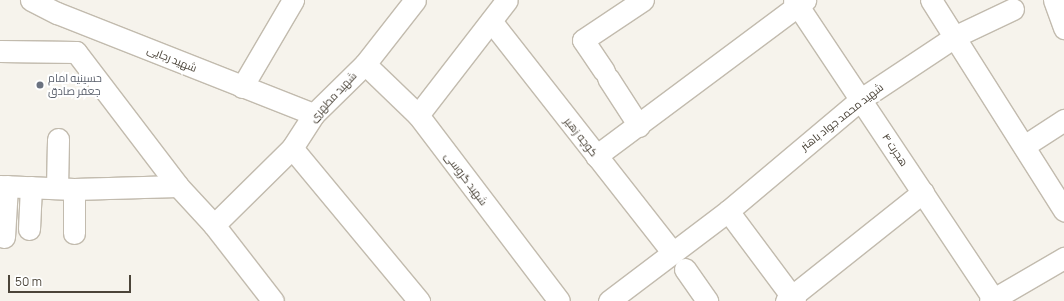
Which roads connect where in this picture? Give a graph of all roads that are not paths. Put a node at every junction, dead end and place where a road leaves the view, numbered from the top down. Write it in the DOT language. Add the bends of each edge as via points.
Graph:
graph roads {
  1 [pos="31,0"];
  2 [pos="292,0"];
  3 [pos="414,0"];
  4 [pos="507,0"];
  5 [pos="643,0"];
  6 [pos="932,0"];
  7 [pos="1054,0"];
  8 [pos="799,2"];
  9 [pos="1013,9"];
  10 [pos="57,13"];
  11 [pos="491,21"];
  12 [pos="1063,28"];
  13 [pos="956,36"];
  14 [pos="0,52"];
  15 [pos="76,52"];
  16 [pos="365,64"];
  17 [pos="242,87"];
  18 [pos="861,99"];
  19 [pos="314,114"];
  20 [pos="418,115"];
  21 [pos="1064,120"];
  22 [pos="639,126"];
  23 [pos="58,139"];
  24 [pos="1024,146"];
  25 [pos="292,148"];
  26 [pos="596,156"];
  27 [pos="3,186"];
  28 [pos="178,186"];
  29 [pos="31,187"];
  30 [pos="66,189"];
  31 [pos="923,192"];
  32 [pos="1064,210"];
  33 [pos="728,211"];
  34 [pos="214,225"];
  35 [pos="29,229"];
  36 [pos="74,233"];
  37 [pos="4,237"];
  38 [pos="672,252"];
  39 [pos="1064,258"];
  40 [pos="685,269"];
  41 [pos="791,300"];
  42 [pos="993,300"];
  43 [pos="273,301"];
  44 [pos="419,301"];
  45 [pos="559,301"];
  46 [pos="609,301"];
  47 [pos="707,301"];
  1 -- 10 [label="street, شهید رجایی"];
  2 -- 17 [label="street"];
  3 -- 16 [label="street, شهید مطهری"];
  4 -- 11 [label="street"];
  5 -- 22 [label="street" via="583,40"];
  6 -- 13 [label="street"];
  7 -- 12 [label="street"];
  8 -- 18 [label="street, هجرت ۴"];
  8 -- 22 [label="street"];
  9 -- 13 [label="street, شهید محمد جواد باهنر"];
  10 -- 15 [label="street"];
  10 -- 17 [label="street, شهید رجایی"];
  11 -- 20 [label="street"];
  11 -- 26 [label="street, کوچه زهیر"];
  13 -- 18 [label="street, شهید محمد جواد باهنر"];
  13 -- 24 [label="street"];
  14 -- 15 [label="street"];
  15 -- 28 [label="street"];
  16 -- 19 [label="street, شهید مطهری"];
  16 -- 20 [label="street, شهید گروسی"];
  17 -- 19 [label="street, شهید رجایی"];
  18 -- 31 [label="street, هجرت ۴"];
  18 -- 33 [label="street, شهید محمد جواد باهنر"];
  19 -- 25 [label="street, شهید مطهری"];
  20 -- 45 [label="street, شهید گروسی"];
  21 -- 24 [label="street"];
  22 -- 26 [label="street"];
  23 -- 30 [label="street"];
  24 -- 32 [label="street"];
  25 -- 34 [label="street, شهید مطهری"];
  25 -- 44 [label="street"];
  26 -- 38 [label="street, کوچه زهیر"];
  27 -- 29 [label="street"];
  27 -- 37 [label="street"];
  28 -- 30 [label="street"];
  28 -- 34 [label="street"];
  29 -- 30 [label="street"];
  29 -- 35 [label="street"];
  30 -- 36 [label="street"];
  31 -- 41 [label="street"];
  31 -- 42 [label="street, هجرت ۴"];
  33 -- 38 [label="street, شهید محمد جواد باهنر"];
  33 -- 41 [label="street"];
  34 -- 43 [label="street"];
  38 -- 46 [label="street, شهید محمد جواد باهنر"];
  39 -- 42 [label="street"];
  40 -- 47 [label="street"];
}
